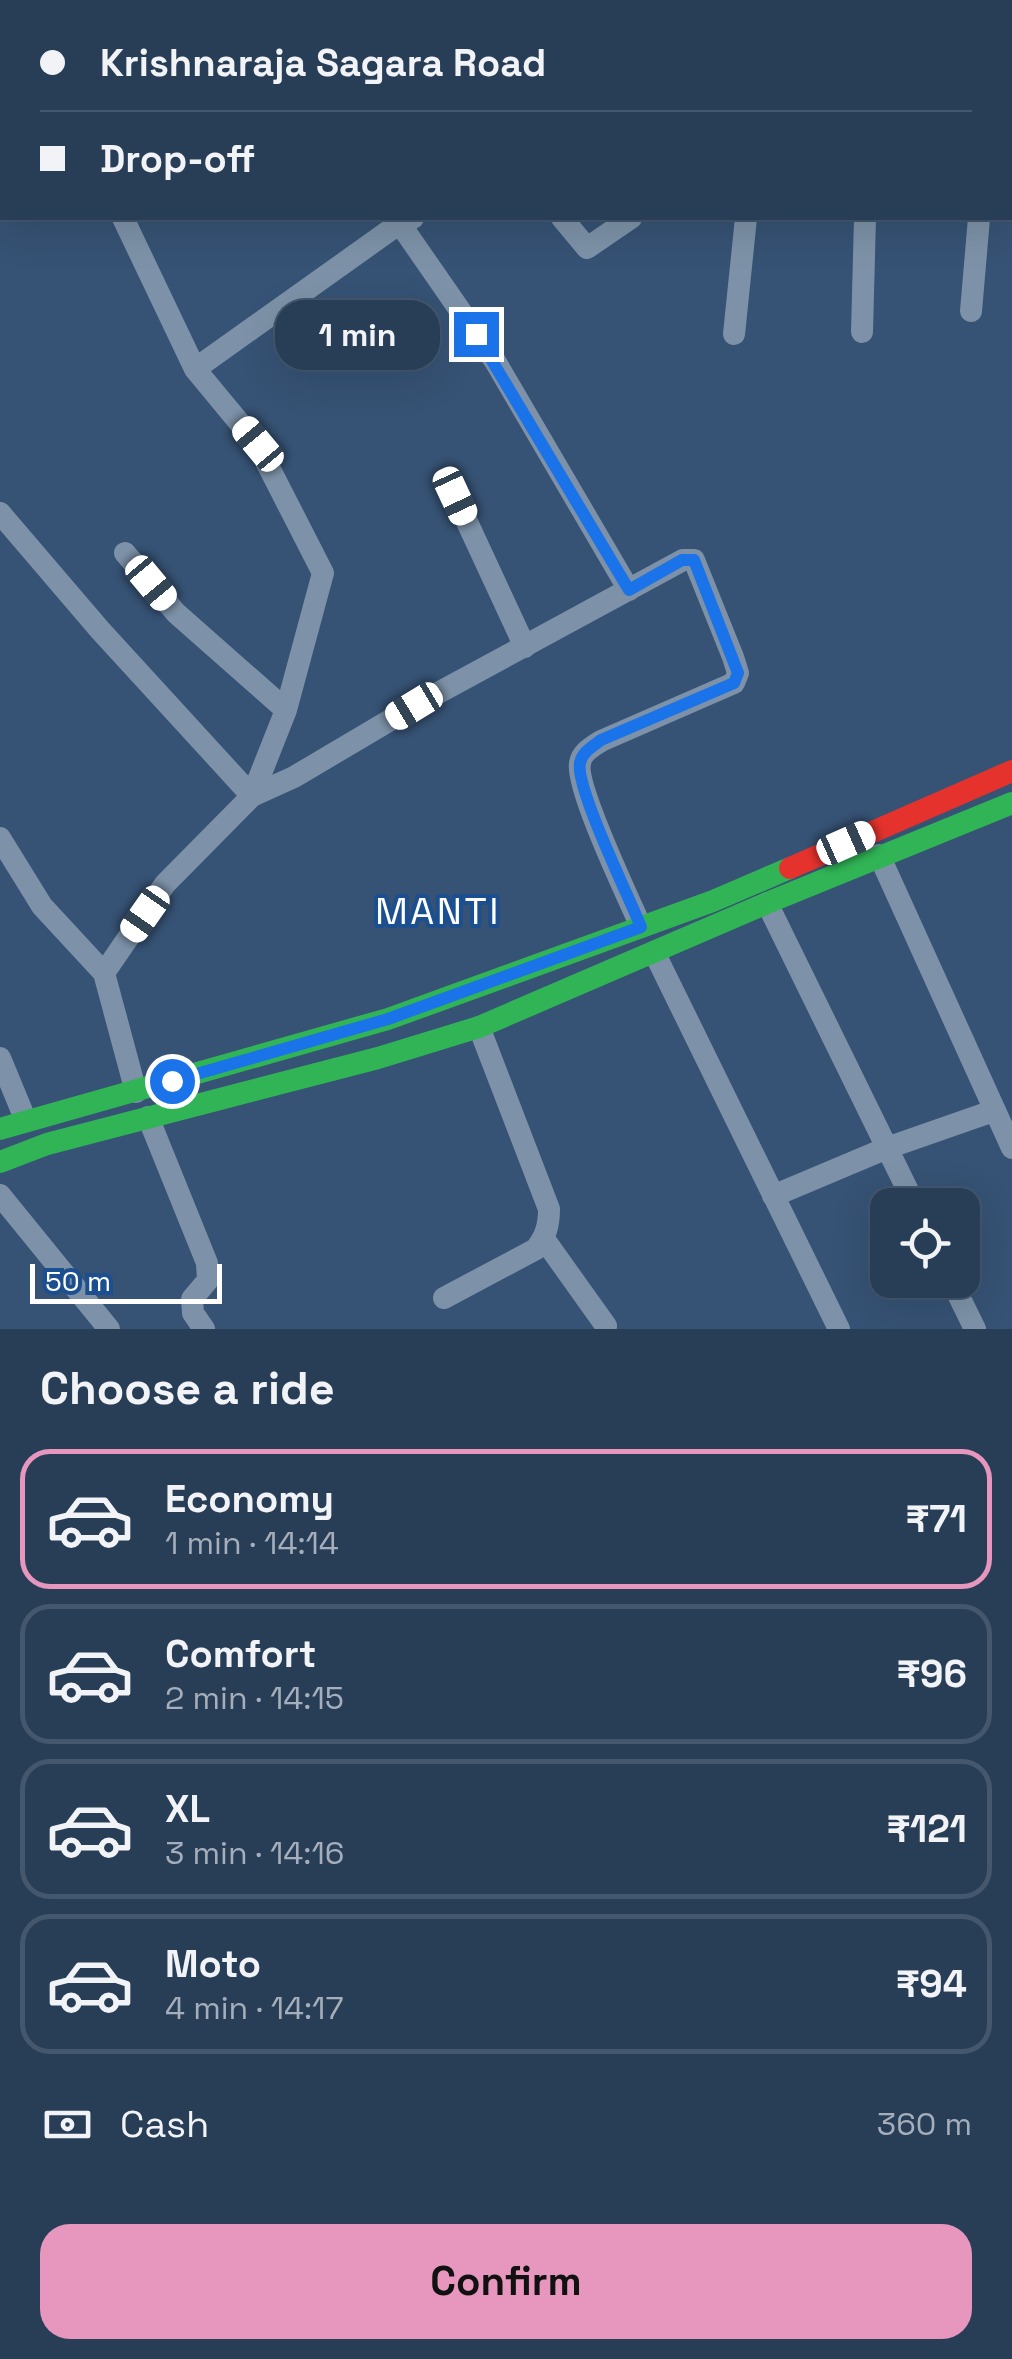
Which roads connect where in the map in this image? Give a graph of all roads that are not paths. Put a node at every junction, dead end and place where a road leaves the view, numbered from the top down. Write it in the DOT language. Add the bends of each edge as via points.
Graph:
graph roads {
  1 [pos="124,220"];
  2 [pos="402,220"];
  3 [pos="404,220"];
  4 [pos="564,220"];
  5 [pos="628,220"];
  6 [pos="746,220"];
  7 [pos="865,220"];
  8 [pos="979,220"];
  9 [pos="971,311"];
  10 [pos="862,332"];
  11 [pos="734,334"];
  12 [pos="195,369"];
  13 [pos="455,496"];
  14 [pos="0,513"];
  15 [pos="126,553"];
  16 [pos="629,590"];
  17 [pos="525,647"];
  18 [pos="286,710"];
  19 [pos="1012,771"];
  20 [pos="252,796"];
  21 [pos="1012,803"];
  22 [pos="0,838"];
  23 [pos="880,855"];
  24 [pos="767,902"];
  25 [pos="641,927"];
  26 [pos="654,952"];
  27 [pos="104,973"];
  28 [pos="479,1027"];
  29 [pos="0,1058"];
  30 [pos="136,1092"];
  31 [pos="993,1111"];
  32 [pos="148,1117"];
  33 [pos="26,1120"];
  34 [pos="0,1128"];
  35 [pos="887,1148"];
  36 [pos="1012,1148"];
  37 [pos="0,1162"];
  38 [pos="907,1188"];
  39 [pos="0,1194"];
  40 [pos="774,1196"];
  41 [pos="544,1238"];
  42 [pos="444,1298"];
  43 [pos="960,1298"];
  44 [pos="98,1325"];
  45 [pos="606,1326"];
  46 [pos="204,1329"];
  47 [pos="839,1329"];
  48 [pos="975,1329"];
  1 -- 12 [label="street"];
  2 -- 12 [label="street"];
  3 -- 16 [label="street"];
  4 -- 5 [label="street" via="587,248"];
  6 -- 11 [label="street"];
  7 -- 10 [label="street"];
  8 -- 9 [label="street"];
  12 -- 18 [label="street" via="258,444 322,572"];
  13 -- 17 [label="street"];
  14 -- 20 [label="street"];
  15 -- 18 [label="street" via="176,613"];
  16 -- 17 [label="street"];
  16 -- 25 [label="street" via="682,560 694,560 738,673 734,683 601,740 580,762 584,788"];
  17 -- 20 [label="street"];
  18 -- 20 [label="street"];
  19 -- 25 [label="main road"];
  20 -- 27 [label="street" via="165,884"];
  21 -- 23 [label="main road"];
  22 -- 27 [label="street" via="42,906"];
  23 -- 24 [label="main road"];
  23 -- 31 [label="street"];
  24 -- 26 [label="main road"];
  24 -- 35 [label="street"];
  25 -- 30 [label="main road" via="388,1019"];
  26 -- 28 [label="main road"];
  26 -- 40 [label="street"];
  27 -- 30 [label="street"];
  28 -- 32 [label="main road"];
  28 -- 41 [label="street" via="550,1209"];
  29 -- 33 [label="street"];
  30 -- 33 [label="main road"];
  31 -- 35 [label="street"];
  31 -- 36 [label="street"];
  32 -- 37 [label="main road"];
  32 -- 46 [label="street" via="207,1264 208,1280 192,1298"];
  33 -- 34 [label="main road"];
  35 -- 38 [label="street"];
  35 -- 40 [label="street"];
  39 -- 44 [label="street"];
  40 -- 47 [label="street"];
  41 -- 42 [label="street" via="536,1249"];
  41 -- 45 [label="street"];
  43 -- 48 [label="street"];
}
